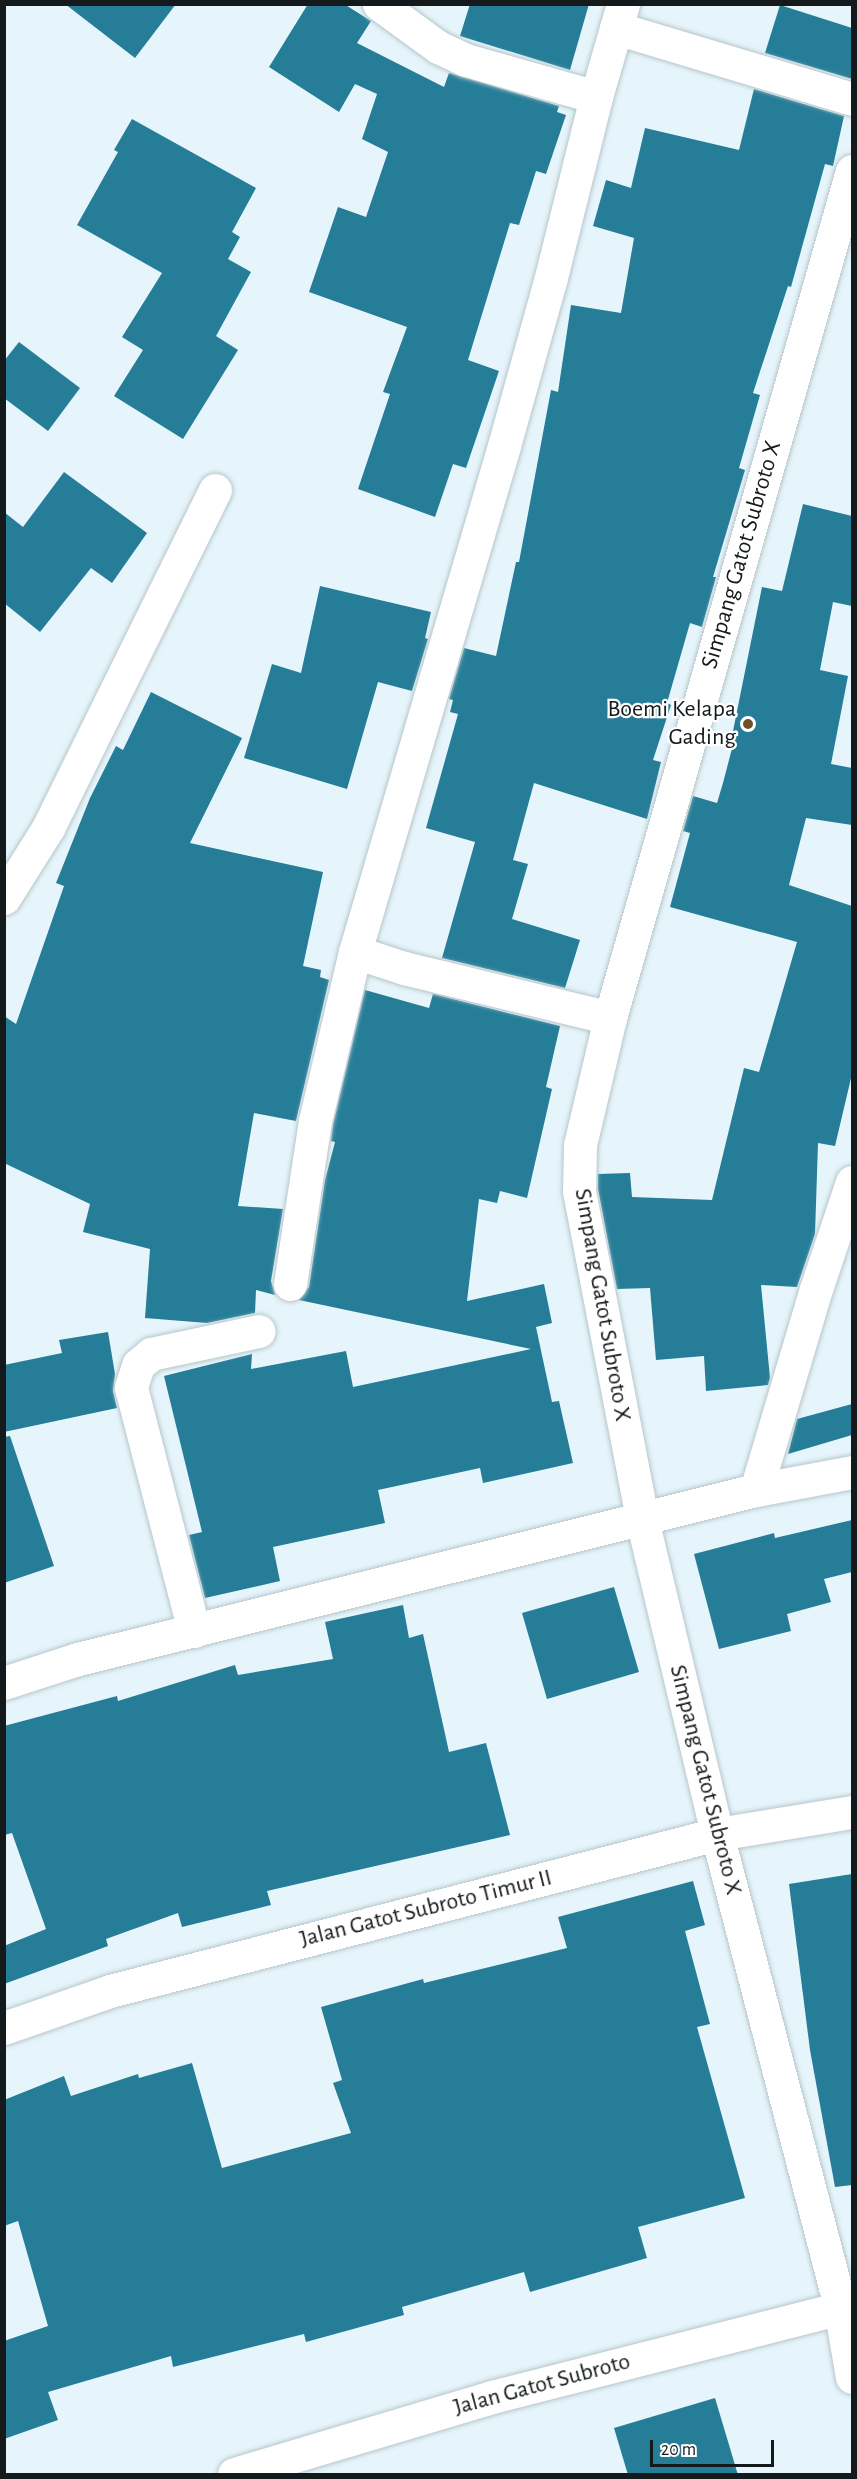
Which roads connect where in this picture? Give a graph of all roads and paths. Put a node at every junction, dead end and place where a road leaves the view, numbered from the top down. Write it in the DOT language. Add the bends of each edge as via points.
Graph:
graph roads {
  1 [pos="379,4"];
  2 [pos="619,16"];
  3 [pos="596,97"];
  4 [pos="852,99"];
  5 [pos="852,171"];
  6 [pos="215,490"];
  7 [pos="4,898"];
  8 [pos="355,952"];
  9 [pos="610,1018"];
  10 [pos="852,1182"];
  11 [pos="290,1284"];
  12 [pos="259,1331"];
  13 [pos="852,1472"];
  14 [pos="756,1490"];
  15 [pos="642,1519"];
  16 [pos="194,1631"];
  17 [pos="4,1683"];
  18 [pos="852,1812"];
  19 [pos="717,1834"];
  20 [pos="4,2028"];
  21 [pos="846,2306"];
  22 [pos="852,2377"];
  23 [pos="234,2475"];
  1 -- 3 [label="street" via="438,47 466,60"];
  2 -- 3 [label="street"];
  2 -- 4 [label="street"];
  3 -- 8 [label="street" via="504,446"];
  5 -- 9 [label="street, Simpang Gatot Subroto X"];
  6 -- 7 [label="street" via="48,828"];
  8 -- 9 [label="street" via="404,968"];
  8 -- 11 [label="street" via="315,1121"];
  9 -- 15 [label="street, Simpang Gatot Subroto X" via="580,1145 579,1191"];
  10 -- 14 [label="street"];
  12 -- 16 [label="street" via="151,1354 138,1365 131,1387"];
  13 -- 14 [label="street"];
  14 -- 15 [label="street"];
  15 -- 16 [label="street"];
  15 -- 19 [label="street, Simpang Gatot Subroto X"];
  16 -- 17 [label="street" via="78,1659"];
  18 -- 19 [label="street, Jalan Gatot Subroto Timur II"];
  19 -- 20 [label="street, Jalan Gatot Subroto Timur II" via="110,1991"];
  19 -- 21 [label="street, Simpang Gatot Subroto X"];
  21 -- 22 [label="street, Simpang Gatot Subroto X"];
  21 -- 23 [label="street, Jalan Gatot Subroto" via="492,2397"];
}
